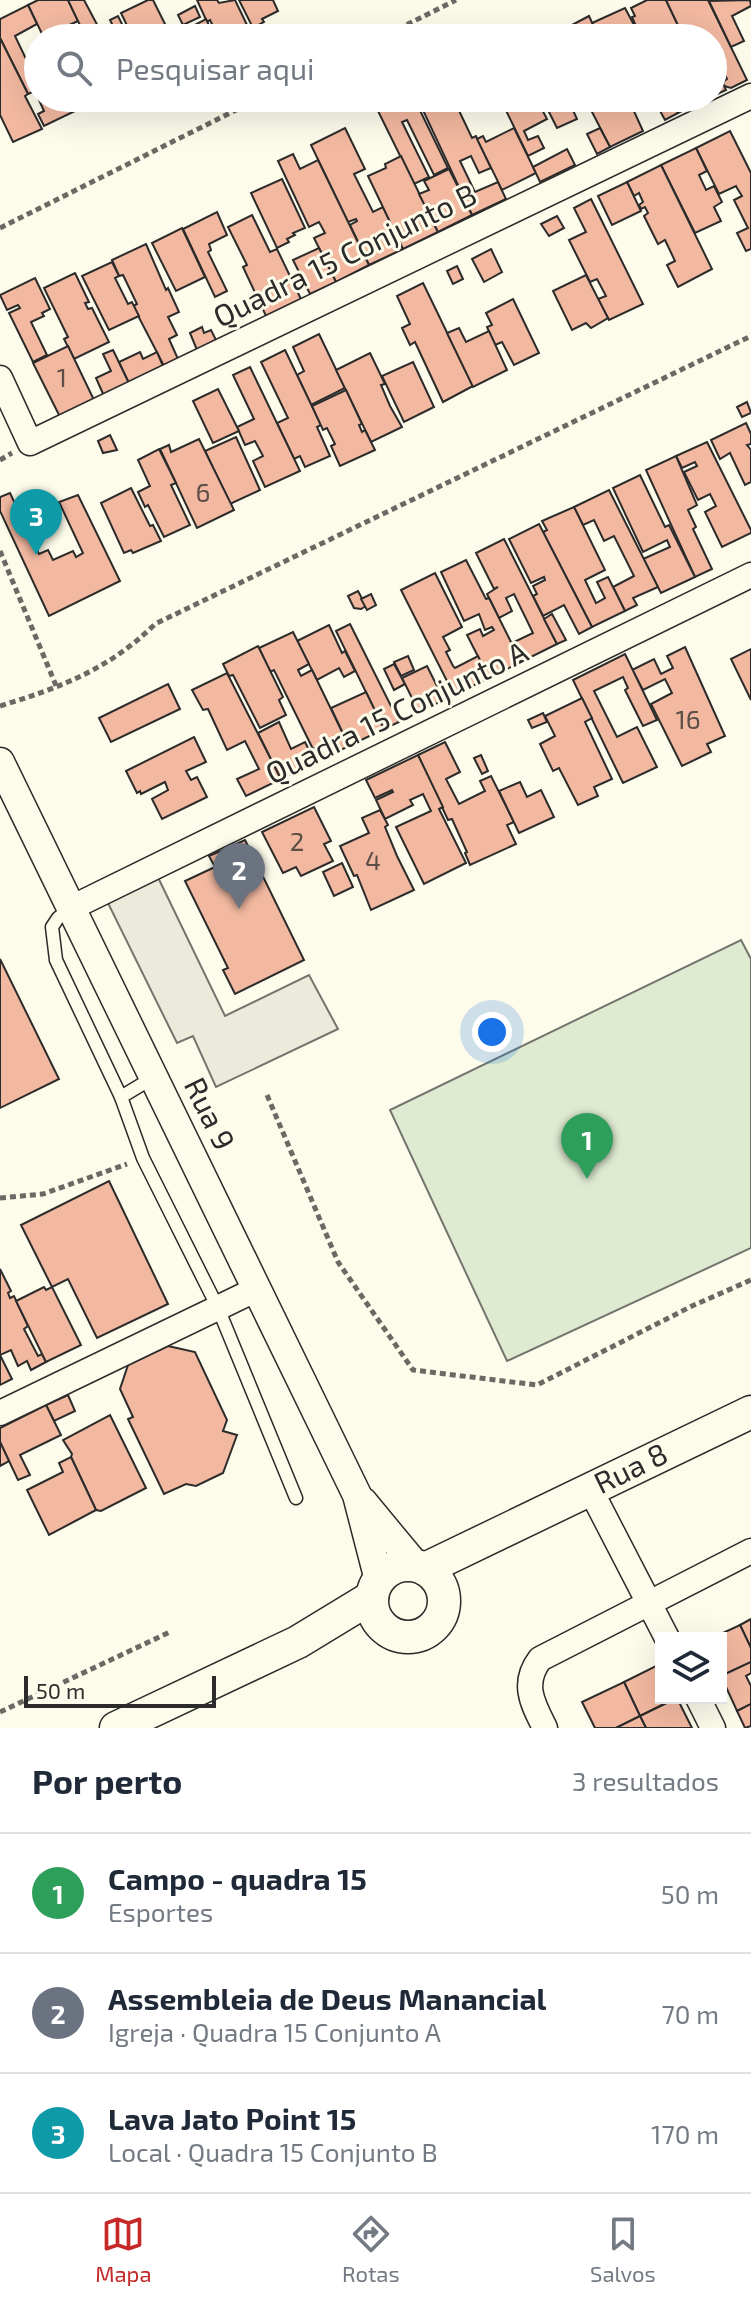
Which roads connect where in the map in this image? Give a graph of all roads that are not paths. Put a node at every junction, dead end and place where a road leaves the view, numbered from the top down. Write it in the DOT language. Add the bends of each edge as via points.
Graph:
graph roads {
  1 [pos="751,96"];
  2 [pos="727,108"];
  3 [pos="718,112"];
  4 [pos="0,378"];
  5 [pos="751,575"];
  6 [pos="0,762"];
  7 [pos="71,908"];
  8 [pos="154,1077"];
  9 [pos="121,1097"];
  10 [pos="257,1289"];
  11 [pos="218,1308"];
  12 [pos="751,1412"];
  13 [pos="0,1413"];
  14 [pos="590,1489"];
  15 [pos="357,1495"];
  16 [pos="296,1498"];
  17 [pos="511,1527"];
  18 [pos="751,1551"];
  19 [pos="421,1567"];
  20 [pos="445,1598"];
  21 [pos="378,1601"];
  22 [pos="650,1604"];
  23 [pos="664,1632"];
  24 [pos="701,1704"];
  25 [pos="116,1728"];
  26 [pos="545,1728"];
  27 [pos="713,1728"];
  1 -- 2 [label="street, Quadra 15 Conjunto B"];
  3 -- 4 [label="street, Quadra 15 Conjunto B" via="30,443"];
  5 -- 7 [label="street, Quadra 15 Conjunto A"];
  6 -- 7 [label="street, Rua 9"];
  7 -- 8 [label="street, Rua 9"];
  7 -- 9 [label="lane" via="52,927 56,960"];
  8 -- 9 [label="lane"];
  8 -- 10 [label="street, Rua 9"];
  9 -- 11 [label="lane" via="143,1158"];
  10 -- 11 [label="street"];
  10 -- 15 [label="street, Rua 9"];
  11 -- 13 [label="street"];
  11 -- 16 [label="lane"];
  12 -- 14 [label="main road, Rua 8"];
  14 -- 17 [label="main road, Rua 8"];
  14 -- 22 [label="street"];
  15 -- 19 [label="street"];
  15 -- 21 [label="street"];
  17 -- 19 [label="main road, Rua 8"];
  17 -- 20 [label="main road, Rua 8"];
  18 -- 22 [label="street"];
  19 -- 20 [label="main road" via="435,1576"];
  19 -- 21 [label="main road" via="395,1567"];
  20 -- 21 [label="main road" via="442,1616 429,1631 410,1637 399,1636"];
  21 -- 25 [label="main road"];
  22 -- 23 [label="street"];
  22 -- 26 [label="street" via="540,1659 529,1692"];
  24 -- 27 [label="street"];
}
